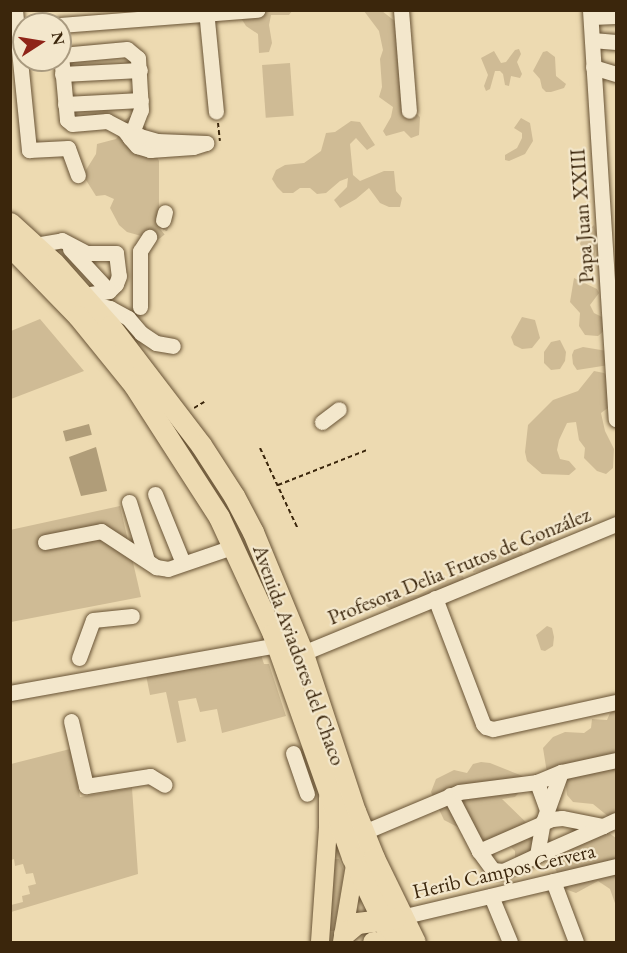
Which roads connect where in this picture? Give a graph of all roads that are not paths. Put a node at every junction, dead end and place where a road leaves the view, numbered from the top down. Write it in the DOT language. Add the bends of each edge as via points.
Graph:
graph roads {
  1 [pos="257,10"];
  2 [pos="401,10"];
  3 [pos="206,13"];
  4 [pos="590,14"];
  5 [pos="616,16"];
  6 [pos="72,24"];
  7 [pos="592,40"];
  8 [pos="616,42"];
  9 [pos="593,67"];
  10 [pos="21,72"];
  11 [pos="616,74"];
  12 [pos="141,100"];
  13 [pos="65,104"];
  14 [pos="409,111"];
  15 [pos="216,112"];
  16 [pos="78,175"];
  17 [pos="10,223"];
  18 [pos="149,237"];
  19 [pos="611,238"];
  20 [pos="62,240"];
  21 [pos="35,245"];
  22 [pos="10,246"];
  23 [pos="109,291"];
  24 [pos="88,299"];
  25 [pos="140,307"];
  26 [pos="172,346"];
  27 [pos="616,410"];
  28 [pos="172,442"];
  29 [pos="155,494"];
  30 [pos="129,502"];
  31 [pos="243,514"];
  32 [pos="616,524"];
  33 [pos="45,542"];
  34 [pos="234,546"];
  35 [pos="147,560"];
  36 [pos="183,563"];
  37 [pos="435,598"];
  38 [pos="132,616"];
  39 [pos="277,645"];
  40 [pos="310,650"];
  41 [pos="79,658"];
  42 [pos="288,676"];
  43 [pos="10,693"];
  44 [pos="616,702"];
  45 [pos="71,721"];
  46 [pos="293,753"];
  47 [pos="616,760"];
  48 [pos="561,772"];
  49 [pos="537,782"];
  50 [pos="165,785"];
  51 [pos="317,795"];
  52 [pos="450,795"];
  53 [pos="355,811"];
  54 [pos="545,816"];
  55 [pos="610,823"];
  56 [pos="364,832"];
  57 [pos="479,851"];
  58 [pos="537,855"];
  59 [pos="355,865"];
  60 [pos="616,866"];
  61 [pos="553,881"];
  62 [pos="491,896"];
  63 [pos="391,918"];
  64 [pos="343,938"];
  65 [pos="320,942"];
  66 [pos="393,942"];
  67 [pos="415,942"];
  68 [pos="510,942"];
  69 [pos="576,942"];
  1 -- 3 [label="street"];
  2 -- 14 [label="street"];
  3 -- 6 [label="street"];
  3 -- 15 [label="street"];
  4 -- 5 [label="street"];
  4 -- 7 [label="street, Papa Juan XXIII"];
  7 -- 8 [label="street"];
  7 -- 9 [label="street, Papa Juan XXIII"];
  9 -- 11 [label="street"];
  9 -- 19 [label="street, Papa Juan XXIII"];
  10 -- 16 [label="street" via="29,150 68,148"];
  12 -- 13 [label="street"];
  12 -- 13 [label="street" via="130,138 108,121 72,124 67,120"];
  12 -- 13 [label="street" via="140,70 62,74"];
  17 -- 21 [label="highway, Avenida Aviadores del Chaco"];
  18 -- 25 [label="street" via="140,251"];
  19 -- 27 [label="street, Papa Juan XXIII"];
  20 -- 21 [label="street"];
  20 -- 23 [label="street"];
  20 -- 23 [label="street" via="86,253 116,253 118,280"];
  21 -- 24 [label="highway, Avenida Aviadores del Chaco"];
  22 -- 28 [label="highway, Avenida Aviadores del Chaco" via="103,346"];
  23 -- 24 [label="street"];
  24 -- 26 [label="street" via="128,318 156,343"];
  24 -- 31 [label="highway, Avenida Aviadores del Chaco" via="201,445"];
  28 -- 31 [label="highway" via="193,457 219,498"];
  28 -- 34 [label="highway, Avenida Aviadores del Chaco"];
  29 -- 36 [label="street"];
  30 -- 35 [label="street"];
  31 -- 40 [label="highway, Avenida Aviadores del Chaco"];
  32 -- 37 [label="street, Profesora Delia Frutos de González"];
  33 -- 35 [label="street" via="101,531"];
  34 -- 36 [label="street"];
  34 -- 39 [label="highway, Avenida Aviadores del Chaco"];
  35 -- 36 [label="street" via="162,568"];
  37 -- 40 [label="street, Profesora Delia Frutos de González"];
  37 -- 44 [label="street" via="486,727 493,729"];
  38 -- 41 [label="street" via="93,620"];
  39 -- 42 [label="highway, Avenida Aviadores del Chaco"];
  39 -- 43 [label="street"];
  40 -- 42 [label="street"];
  40 -- 53 [label="highway, Avenida Aviadores del Chaco"];
  42 -- 51 [label="highway, Avenida Aviadores del Chaco"];
  45 -- 50 [label="street" via="86,786 150,776"];
  46 -- 51 [label="street"];
  47 -- 48 [label="street"];
  48 -- 49 [label="street"];
  48 -- 54 [label="street"];
  49 -- 52 [label="street"];
  49 -- 54 [label="street"];
  51 -- 59 [label="highway, Avenida Aviadores del Chaco"];
  51 -- 65 [label="main road" via="328,827"];
  52 -- 56 [label="street"];
  52 -- 57 [label="street"];
  53 -- 56 [label="highway, Avenida Aviadores del Chaco"];
  53 -- 59 [label="highway"];
  54 -- 55 [label="street"];
  54 -- 57 [label="street"];
  54 -- 58 [label="street"];
  55 -- 58 [label="street"];
  56 -- 63 [label="highway, Avenida Aviadores del Chaco"];
  57 -- 58 [label="street" via="497,872"];
  59 -- 63 [label="highway, Avenida Aviadores del Chaco"];
  59 -- 64 [label="main road"];
  60 -- 61 [label="street, Herib Campos Cervera"];
  61 -- 62 [label="street, Herib Campos Cervera"];
  61 -- 69 [label="street"];
  62 -- 63 [label="street, Herib Campos Cervera"];
  62 -- 68 [label="street"];
  63 -- 64 [label="highway" via="357,923"];
  63 -- 66 [label="highway, Avenida Aviadores del Chaco"];
  63 -- 67 [label="highway, Avenida Aviadores del Chaco"];
}
